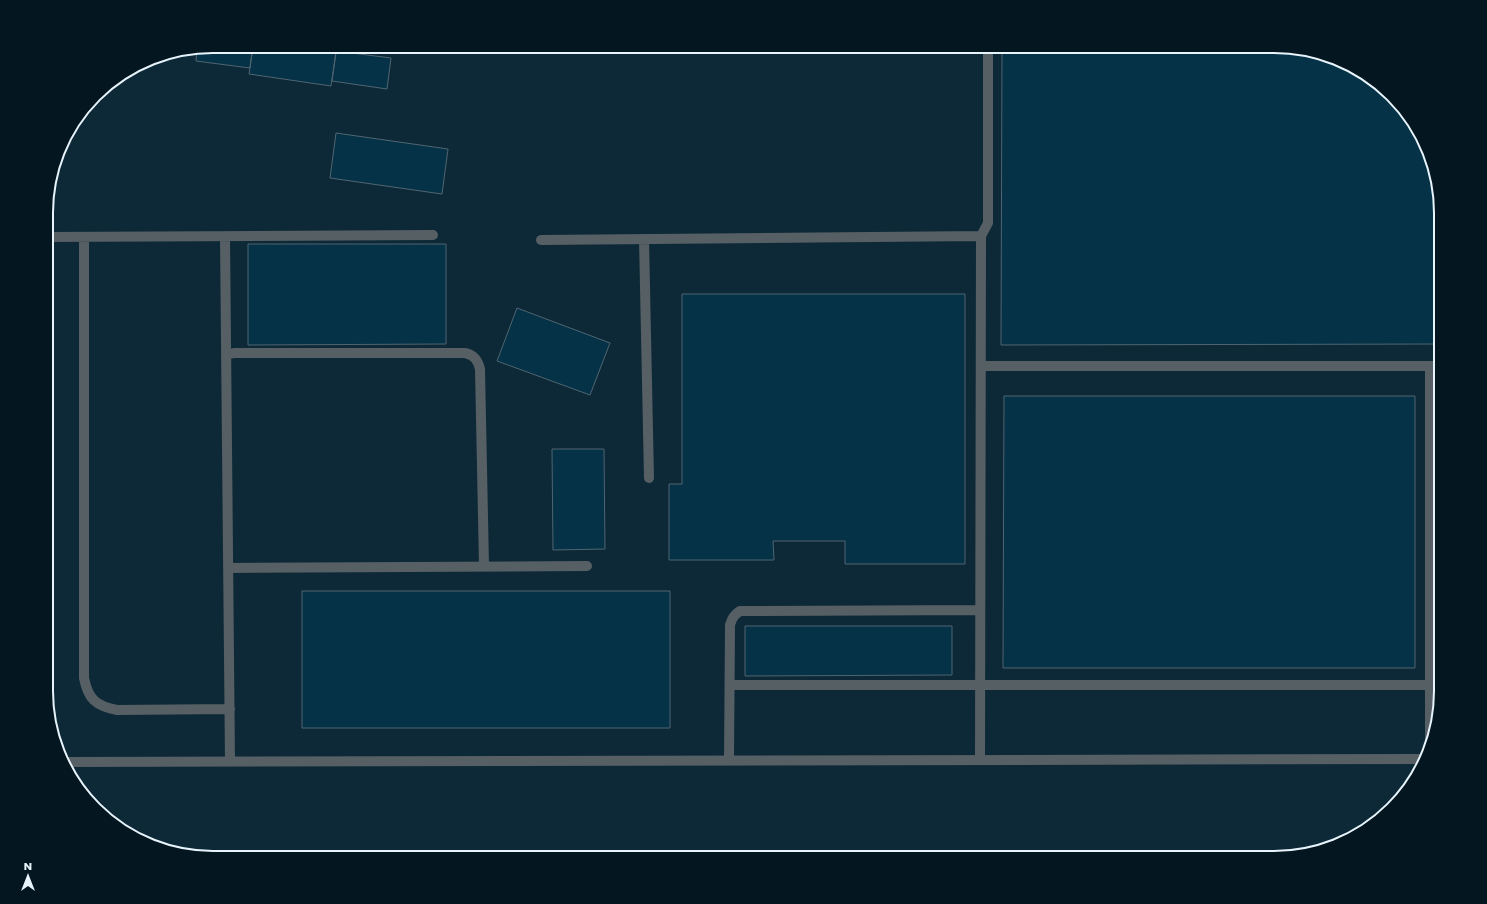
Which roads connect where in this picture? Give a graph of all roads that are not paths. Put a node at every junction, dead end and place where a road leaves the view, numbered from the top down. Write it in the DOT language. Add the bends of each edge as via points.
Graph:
graph roads {
  1 [pos="988,53"];
  2 [pos="433,235"];
  3 [pos="225,236"];
  4 [pos="981,236"];
  5 [pos="53,237"];
  6 [pos="84,237"];
  7 [pos="644,239"];
  8 [pos="541,240"];
  9 [pos="226,354"];
  10 [pos="981,366"];
  11 [pos="1430,366"];
  12 [pos="1434,366"];
  13 [pos="649,478"];
  14 [pos="484,566"];
  15 [pos="587,566"];
  16 [pos="228,568"];
  17 [pos="980,610"];
  18 [pos="1430,610"];
  19 [pos="1434,610"];
  20 [pos="980,684"];
  21 [pos="730,685"];
  22 [pos="1430,685"];
  23 [pos="230,708"];
  24 [pos="1430,728"];
  25 [pos="1420,758"];
  26 [pos="729,760"];
  27 [pos="980,760"];
  28 [pos="69,762"];
  29 [pos="230,762"];
  1 -- 4 [label="lane" via="988,223"];
  2 -- 3 [label="lane"];
  3 -- 6 [label="lane"];
  3 -- 9 [label="lane"];
  4 -- 7 [label="lane"];
  4 -- 10 [label="lane"];
  5 -- 6 [label="lane"];
  6 -- 23 [label="lane" via="84,678 87,690 94,701 104,708 117,710"];
  7 -- 8 [label="lane"];
  7 -- 13 [label="lane"];
  9 -- 14 [label="lane" via="464,353 476,358 480,369"];
  9 -- 16 [label="lane"];
  10 -- 11 [label="lane"];
  10 -- 17 [label="lane"];
  11 -- 12 [label="lane"];
  11 -- 18 [label="lane"];
  14 -- 15 [label="lane"];
  14 -- 16 [label="lane"];
  16 -- 23 [label="lane"];
  17 -- 20 [label="lane"];
  17 -- 21 [label="lane" via="740,611 735,614 730,625"];
  18 -- 19 [label="lane"];
  18 -- 22 [label="lane"];
  20 -- 21 [label="lane"];
  20 -- 22 [label="lane"];
  20 -- 27 [label="lane"];
  21 -- 26 [label="lane"];
  22 -- 24 [label="lane"];
  23 -- 29 [label="lane"];
  25 -- 27 [label="lane"];
  26 -- 27 [label="lane"];
  26 -- 29 [label="lane"];
  28 -- 29 [label="lane"];
}
